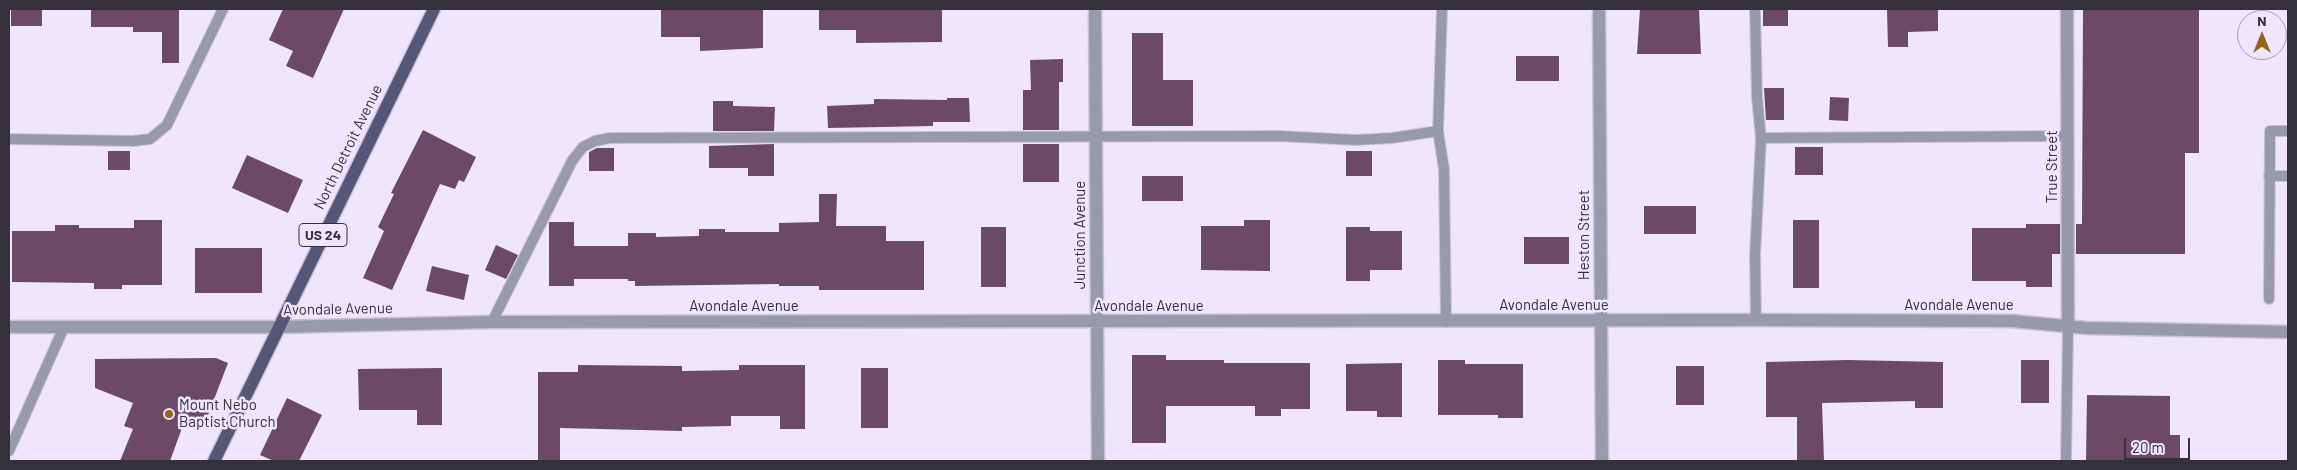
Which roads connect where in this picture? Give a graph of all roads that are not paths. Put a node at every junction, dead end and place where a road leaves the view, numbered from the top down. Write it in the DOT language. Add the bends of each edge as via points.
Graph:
graph roads {
  1 [pos="224,9"];
  2 [pos="434,9"];
  3 [pos="1095,9"];
  4 [pos="1442,9"];
  5 [pos="1599,9"];
  6 [pos="1755,9"];
  7 [pos="2067,9"];
  8 [pos="1438,131"];
  9 [pos="2288,131"];
  10 [pos="2068,136"];
  11 [pos="1096,138"];
  12 [pos="1761,138"];
  13 [pos="9,139"];
  14 [pos="2269,176"];
  15 [pos="2288,176"];
  16 [pos="2269,298"];
  17 [pos="1600,320"];
  18 [pos="1756,320"];
  19 [pos="492,322"];
  20 [pos="1446,322"];
  21 [pos="1097,323"];
  22 [pos="2068,325"];
  23 [pos="9,327"];
  24 [pos="64,327"];
  25 [pos="278,327"];
  26 [pos="2288,332"];
  27 [pos="9,451"];
  28 [pos="214,461"];
  29 [pos="1098,461"];
  30 [pos="1602,461"];
  31 [pos="2066,461"];
  1 -- 13 [label="lane" via="167,125 150,139"];
  2 -- 25 [label="main road, North Detroit Avenue / US 24"];
  3 -- 11 [label="street, Junction Avenue"];
  4 -- 8 [label="lane"];
  5 -- 17 [label="street, Heston Street"];
  6 -- 12 [label="lane"];
  7 -- 10 [label="street, True Street"];
  8 -- 11 [label="lane" via="1356,140 1279,136"];
  8 -- 20 [label="lane" via="1444,169"];
  9 -- 14 [label="lane" via="2270,131"];
  10 -- 12 [label="lane"];
  10 -- 22 [label="street, True Street"];
  11 -- 19 [label="lane" via="610,138 595,141 584,147 572,161"];
  11 -- 21 [label="street, Junction Avenue"];
  12 -- 18 [label="lane" via="1755,255"];
  14 -- 15 [label="lane"];
  14 -- 16 [label="lane"];
  17 -- 18 [label="street, Avondale Avenue"];
  17 -- 20 [label="street, Avondale Avenue"];
  17 -- 30 [label="street, Heston Street"];
  18 -- 22 [label="street, Avondale Avenue" via="2012,321"];
  19 -- 21 [label="street, Avondale Avenue"];
  19 -- 25 [label="street, Avondale Avenue"];
  20 -- 21 [label="street, Avondale Avenue"];
  21 -- 29 [label="street, Junction Avenue"];
  22 -- 26 [label="street, Avondale Avenue"];
  22 -- 31 [label="lane"];
  23 -- 24 [label="street, Avondale Avenue"];
  24 -- 25 [label="street, Avondale Avenue"];
  24 -- 27 [label="lane"];
  25 -- 28 [label="main road, North Detroit Avenue / US 24"];
}
